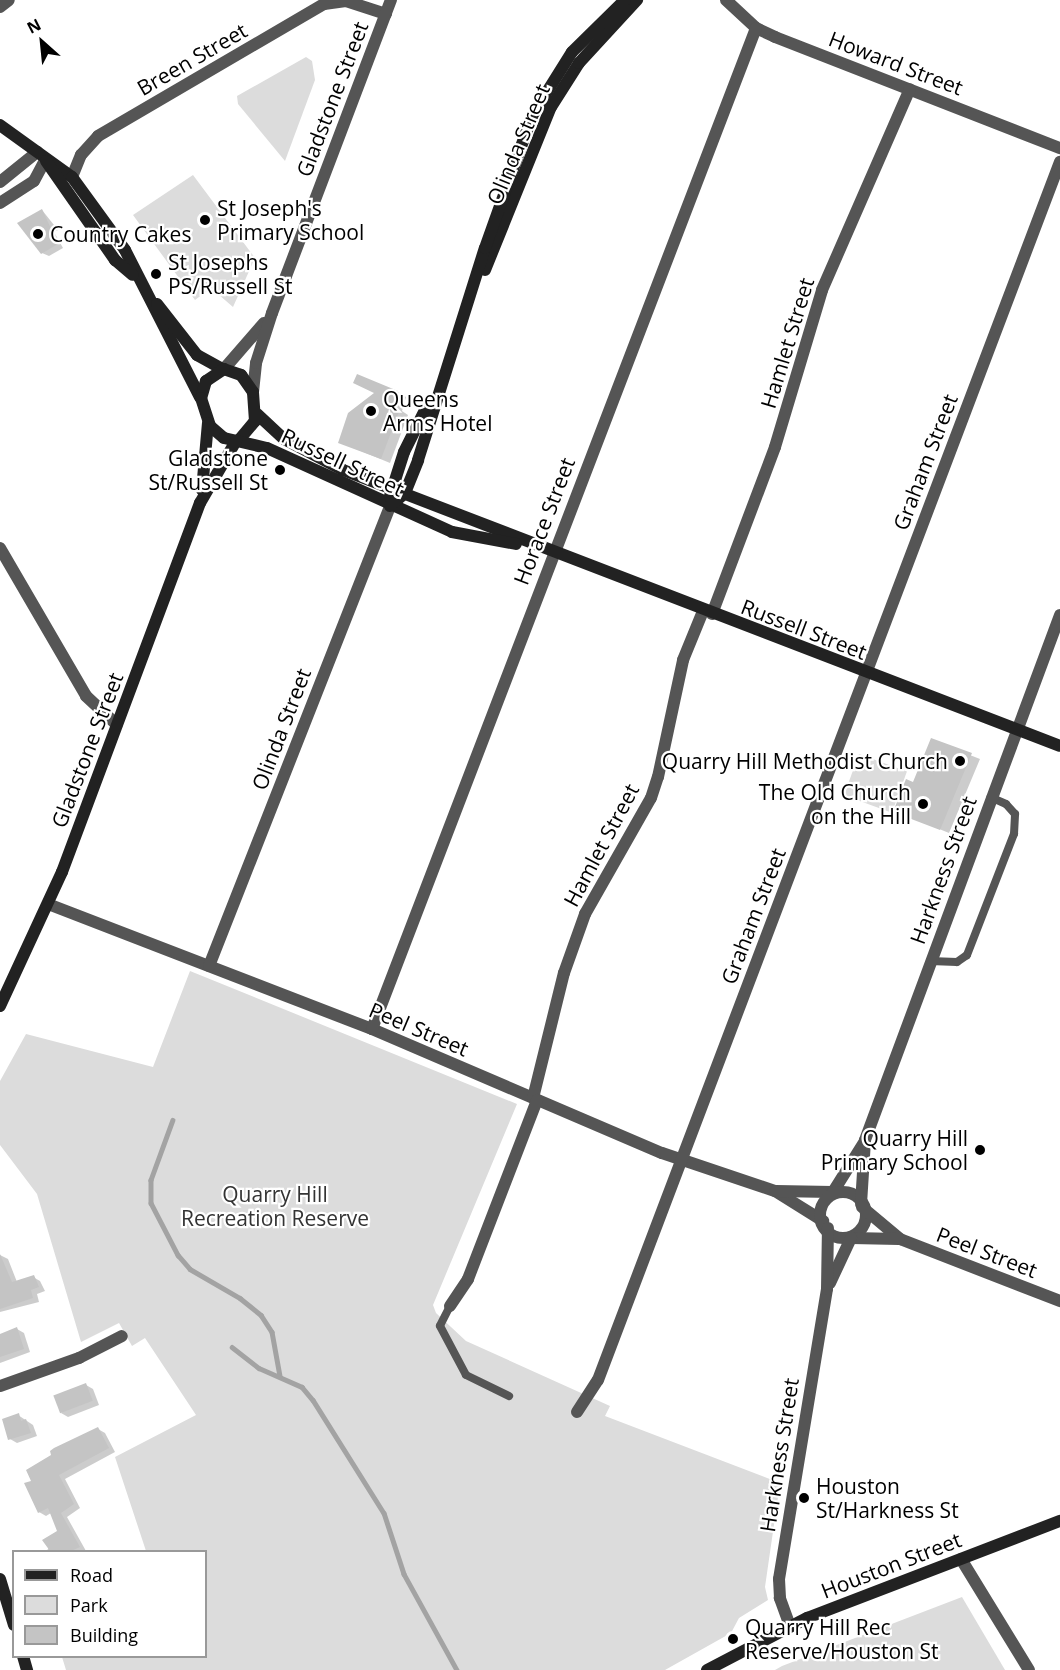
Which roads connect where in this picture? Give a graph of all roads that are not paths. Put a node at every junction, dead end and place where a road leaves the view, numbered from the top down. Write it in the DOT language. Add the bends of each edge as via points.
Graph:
graph roads {
  1 [pos="9,0"];
  2 [pos="391,0"];
  3 [pos="625,0"];
  4 [pos="637,0"];
  5 [pos="726,0"];
  6 [pos="0,7"];
  7 [pos="386,14"];
  8 [pos="756,28"];
  9 [pos="910,89"];
  10 [pos="0,125"];
  11 [pos="1060,148"];
  12 [pos="41,156"];
  13 [pos="1060,162"];
  14 [pos="2,176"];
  15 [pos="72,177"];
  16 [pos="0,203"];
  17 [pos="135,276"];
  18 [pos="272,312"];
  19 [pos="462,322"];
  20 [pos="223,369"];
  21 [pos="442,378"];
  22 [pos="253,392"];
  23 [pos="201,398"];
  24 [pos="257,414"];
  25 [pos="208,423"];
  26 [pos="237,441"];
  27 [pos="390,488"];
  28 [pos="405,494"];
  29 [pos="200,503"];
  30 [pos="390,506"];
  31 [pos="535,547"];
  32 [pos="0,548"];
  33 [pos="553,554"];
  34 [pos="707,613"];
  35 [pos="1060,615"];
  36 [pos="866,673"];
  37 [pos="117,725"];
  38 [pos="1015,729"];
  39 [pos="1060,746"];
  40 [pos="990,797"];
  41 [pos="48,904"];
  42 [pos="930,961"];
  43 [pos="209,966"];
  44 [pos="0,1006"];
  45 [pos="372,1029"];
  46 [pos="535,1099"];
  47 [pos="865,1140"];
  48 [pos="680,1160"];
  49 [pos="775,1191"];
  50 [pos="832,1192"];
  51 [pos="862,1206"];
  52 [pos="825,1225"];
  53 [pos="852,1238"];
  54 [pos="900,1239"];
  55 [pos="827,1289"];
  56 [pos="1060,1301"];
  57 [pos="450,1306"];
  58 [pos="122,1336"];
  59 [pos="0,1386"];
  60 [pos="509,1396"];
  61 [pos="577,1412"];
  62 [pos="1060,1521"];
  63 [pos="961,1559"];
  64 [pos="0,1579"];
  65 [pos="12,1618"];
  66 [pos="790,1626"];
  67 [pos="707,1670"];
  68 [pos="1029,1670"];
  1 -- 6 [label="street"];
  2 -- 7 [label="street, Gladstone Street"];
  3 -- 19 [label="main road, Olinda Street" via="572,52 540,100 484,248"];
  4 -- 19 [label="main road, Olinda Street" via="579,63 552,107"];
  5 -- 8 [label="street, Howard Street"];
  7 -- 15 [label="street, Breen Street" via="346,1 324,4 98,136 81,155"];
  7 -- 18 [label="street, Gladstone Street"];
  8 -- 9 [label="street, Howard Street"];
  8 -- 33 [label="street, Horace Street"];
  9 -- 11 [label="street, Howard Street"];
  9 -- 34 [label="street, Hamlet Street" via="822,290 775,447"];
  10 -- 12 [label="main road"];
  12 -- 14 [label="street"];
  12 -- 15 [label="main road"];
  12 -- 16 [label="street" via="34,181"];
  12 -- 17 [label="main road" via="115,260"];
  13 -- 36 [label="street, Graham Street"];
  15 -- 17 [label="main road" via="125,250"];
  17 -- 20 [label="main road" via="197,355"];
  17 -- 23 [label="main road"];
  18 -- 20 [label="street, Gladstone Street" via="254,339"];
  18 -- 22 [label="street, Gladstone Street" via="256,363"];
  19 -- 21 [label="main road, Olinda Street"];
  20 -- 22 [label="main road" via="241,375"];
  20 -- 23 [label="main road" via="206,381"];
  21 -- 27 [label="main road, Olinda Street"];
  21 -- 28 [label="main road, Olinda Street"];
  22 -- 24 [label="main road"];
  23 -- 25 [label="main road"];
  24 -- 26 [label="main road" via="249,432"];
  24 -- 27 [label="main road, Russell Street" via="274,432 305,452"];
  25 -- 26 [label="main road" via="217,433"];
  25 -- 29 [label="main road, Gladstone Street"];
  26 -- 29 [label="main road, Gladstone Street"];
  26 -- 30 [label="main road, Russell Street" via="287,456"];
  27 -- 28 [label="main road, Russell Street"];
  27 -- 30 [label="main road, Olinda Street"];
  28 -- 30 [label="main road, Olinda Street"];
  28 -- 31 [label="main road, Russell Street"];
  29 -- 37 [label="main road, Gladstone Street"];
  30 -- 31 [label="main road, Russell Street" via="452,532"];
  30 -- 43 [label="street, Olinda Street"];
  31 -- 33 [label="main road, Russell Street"];
  32 -- 37 [label="street" via="86,696"];
  33 -- 34 [label="main road, Russell Street"];
  33 -- 45 [label="street, Horace Street"];
  34 -- 36 [label="main road, Russell Street"];
  34 -- 46 [label="street, Hamlet Street" via="683,660 658,777 647,806 585,914 564,973"];
  35 -- 38 [label="street, Harkness Street"];
  36 -- 38 [label="main road, Russell Street"];
  36 -- 48 [label="street, Graham Street"];
  37 -- 41 [label="main road, Gladstone Street"];
  38 -- 39 [label="main road, Russell Street"];
  38 -- 40 [label="street, Harkness Street"];
  40 -- 42 [label="street, Harkness Street"];
  40 -- 42 [label="lane" via="1010,807 1016,817 1014,834 967,955 957,962"];
  41 -- 43 [label="street, Peel Street"];
  41 -- 44 [label="main road, Gladstone Street"];
  42 -- 47 [label="street, Harkness Street"];
  43 -- 45 [label="street, Peel Street"];
  45 -- 46 [label="street, Peel Street"];
  46 -- 48 [label="street, Peel Street"];
  46 -- 57 [label="street, Hamlet Street" via="468,1279"];
  47 -- 50 [label="street, Harkness Street"];
  47 -- 51 [label="street, Harkness Street"];
  48 -- 49 [label="street, Peel Street"];
  48 -- 61 [label="street, Graham Street" via="598,1380"];
  49 -- 50 [label="street, Peel Street"];
  49 -- 52 [label="street, Peel Street"];
  50 -- 51 [label="street" via="848,1192"];
  50 -- 52 [label="street" via="822,1203"];
  51 -- 53 [label="street" via="863,1227"];
  51 -- 54 [label="street, Peel Street"];
  52 -- 53 [label="street" via="837,1237"];
  52 -- 55 [label="street, Harkness Street"];
  53 -- 54 [label="street, Peel Street"];
  53 -- 55 [label="street, Harkness Street"];
  54 -- 56 [label="street, Peel Street"];
  55 -- 66 [label="street, Harkness Street" via="779,1579 780,1598"];
  57 -- 60 [label="lane" via="441,1326 466,1375"];
  58 -- 59 [label="street" via="79,1358"];
  62 -- 63 [label="main road, Houston Street"];
  63 -- 66 [label="main road, Houston Street"];
  63 -- 68 [label="street"];
  64 -- 65 [label="main road"];
  66 -- 67 [label="main road, Houston Street"];
}
